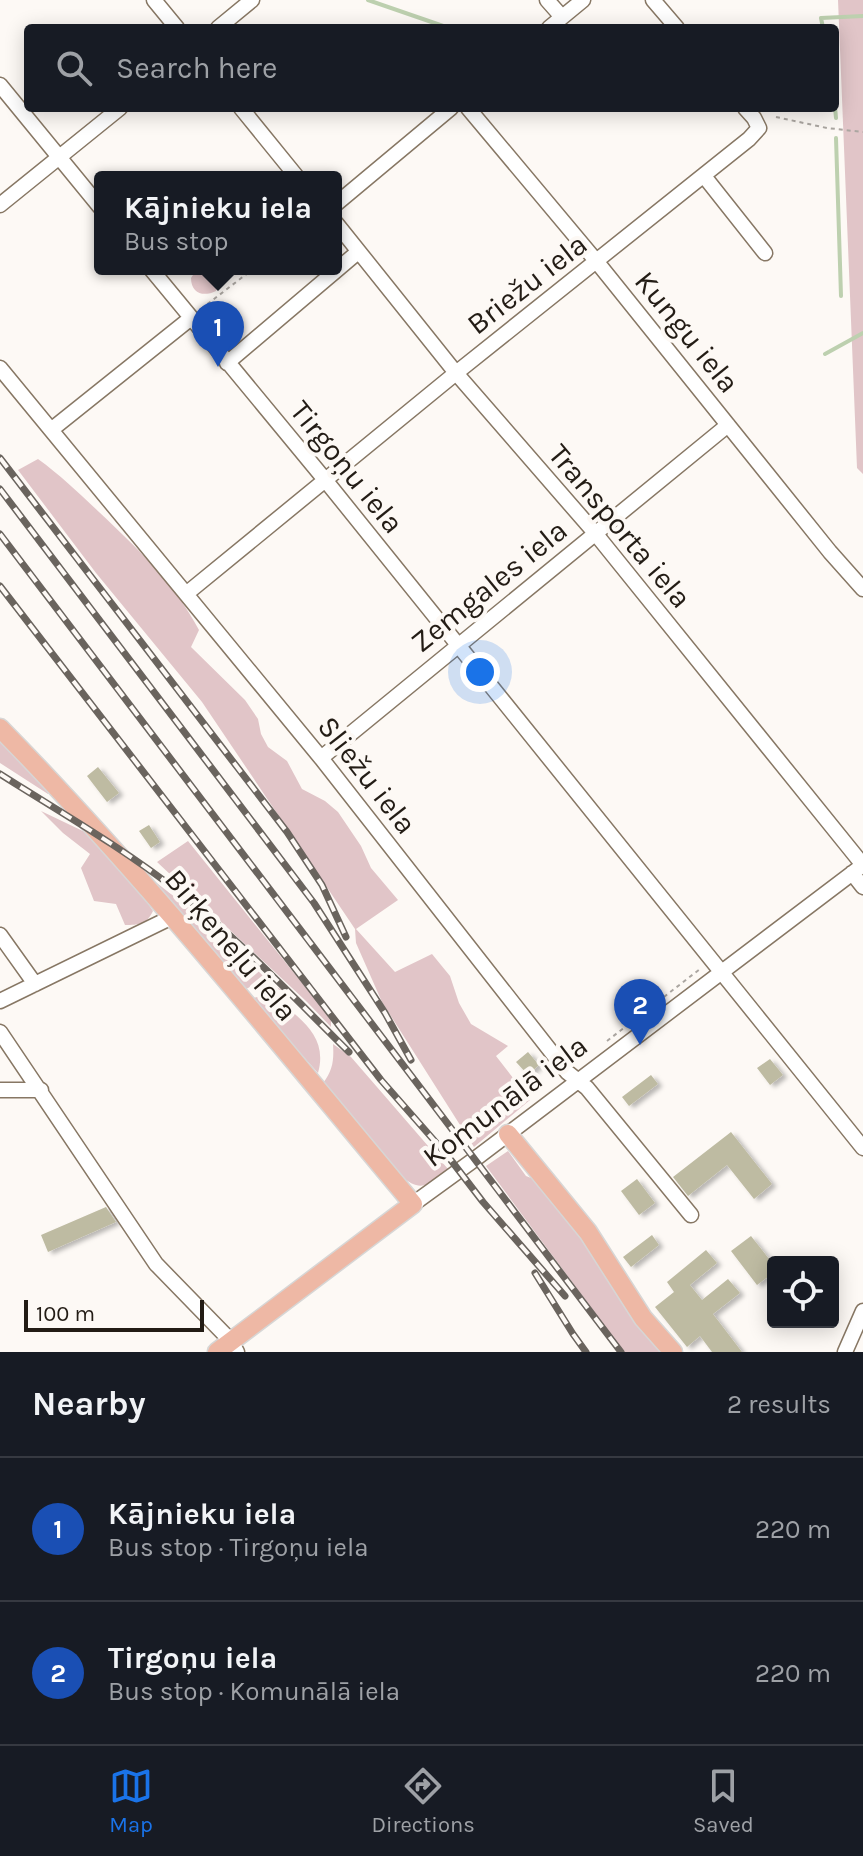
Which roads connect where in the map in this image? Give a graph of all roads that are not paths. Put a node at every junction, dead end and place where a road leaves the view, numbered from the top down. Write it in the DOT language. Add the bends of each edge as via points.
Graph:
graph roads {
  1 [pos="154,0"];
  2 [pos="252,0"];
  3 [pos="547,0"];
  4 [pos="583,0"];
  5 [pos="653,0"];
  6 [pos="562,17"];
  7 [pos="174,24"];
  8 [pos="223,24"];
  9 [pos="554,24"];
  10 [pos="674,24"];
  11 [pos="0,85"];
  12 [pos="115,112"];
  13 [pos="244,112"];
  14 [pos="446,112"];
  15 [pos="471,112"];
  16 [pos="749,112"];
  17 [pos="59,157"];
  18 [pos="289,171"];
  19 [pos="704,176"];
  20 [pos="342,199"];
  21 [pos="94,200"];
  22 [pos="0,205"];
  23 [pos="342,231"];
  24 [pos="358,252"];
  25 [pos="765,253"];
  26 [pos="597,262"];
  27 [pos="342,266"];
  28 [pos="160,275"];
  29 [pos="331,275"];
  30 [pos="191,318"];
  31 [pos="227,363"];
  32 [pos="0,368"];
  33 [pos="456,373"];
  34 [pos="728,425"];
  35 [pos="51,430"];
  36 [pos="326,481"];
  37 [pos="595,533"];
  38 [pos="863,589"];
  39 [pos="186,594"];
  40 [pos="458,645"];
  41 [pos="0,728"];
  42 [pos="321,758"];
  43 [pos="859,868"];
  44 [pos="863,887"];
  45 [pos="172,917"];
  46 [pos="0,935"];
  47 [pos="722,971"];
  48 [pos="35,984"];
  49 [pos="0,1001"];
  50 [pos="0,1032"];
  51 [pos="578,1081"];
  52 [pos="0,1090"];
  53 [pos="41,1090"];
  54 [pos="508,1134"];
  55 [pos="863,1148"];
  56 [pos="413,1204"];
  57 [pos="691,1215"];
  58 [pos="863,1311"];
  59 [pos="229,1348"];
  60 [pos="673,1352"];
  61 [pos="845,1352"];
  1 -- 7 [label="street"];
  2 -- 8 [label="street"];
  3 -- 6 [label="street"];
  4 -- 6 [label="street"];
  5 -- 10 [label="street"];
  6 -- 9 [label="street"];
  11 -- 17 [label="street"];
  12 -- 17 [label="street"];
  13 -- 18 [label="street"];
  14 -- 20 [label="street"];
  15 -- 26 [label="street, Kungu iela"];
  16 -- 19 [label="street, Briežu iela" via="759,128"];
  17 -- 21 [label="street"];
  17 -- 22 [label="street"];
  19 -- 25 [label="street"];
  19 -- 26 [label="street, Briežu iela"];
  23 -- 24 [label="street, Transporta iela"];
  24 -- 27 [label="street"];
  24 -- 33 [label="street, Transporta iela"];
  26 -- 33 [label="street, Briežu iela"];
  26 -- 34 [label="street, Kungu iela"];
  28 -- 30 [label="street, Tirgoņu iela"];
  29 -- 31 [label="street"];
  30 -- 31 [label="street, Tirgoņu iela"];
  30 -- 35 [label="street"];
  31 -- 36 [label="street, Tirgoņu iela"];
  32 -- 35 [label="street, Sliežu iela"];
  33 -- 36 [label="street, Briežu iela"];
  33 -- 37 [label="street, Transporta iela"];
  34 -- 37 [label="street, Zemgales iela"];
  34 -- 38 [label="street, Kungu iela"];
  35 -- 39 [label="street, Sliežu iela"];
  36 -- 39 [label="street, Briežu iela"];
  36 -- 40 [label="street, Tirgoņu iela"];
  37 -- 40 [label="street, Zemgales iela"];
  37 -- 43 [label="street, Transporta iela"];
  39 -- 42 [label="street, Sliežu iela"];
  40 -- 42 [label="street, Zemgales iela"];
  40 -- 47 [label="street, Tirgoņu iela"];
  41 -- 45 [label="main road, Birķeneļu iela"];
  42 -- 51 [label="street, Sliežu iela"];
  43 -- 44 [label="street, Transporta iela"];
  43 -- 47 [label="street, Komunālā iela"];
  45 -- 48 [label="street"];
  45 -- 56 [label="main road, Birķeneļu iela"];
  46 -- 48 [label="street"];
  47 -- 51 [label="street, Komunālā iela"];
  47 -- 55 [label="street, Tirgoņu iela"];
  48 -- 49 [label="street"];
  50 -- 53 [label="street"];
  51 -- 54 [label="street, Komunālā iela"];
  51 -- 57 [label="street, Sliežu iela"];
  52 -- 53 [label="street"];
  53 -- 59 [label="street" via="156,1264"];
  54 -- 56 [label="street, Komunālā iela"];
  54 -- 60 [label="main road" via="588,1232 643,1318"];
  56 -- 59 [label="main road, Komunālā iela"];
  58 -- 61 [label="street"];
}
